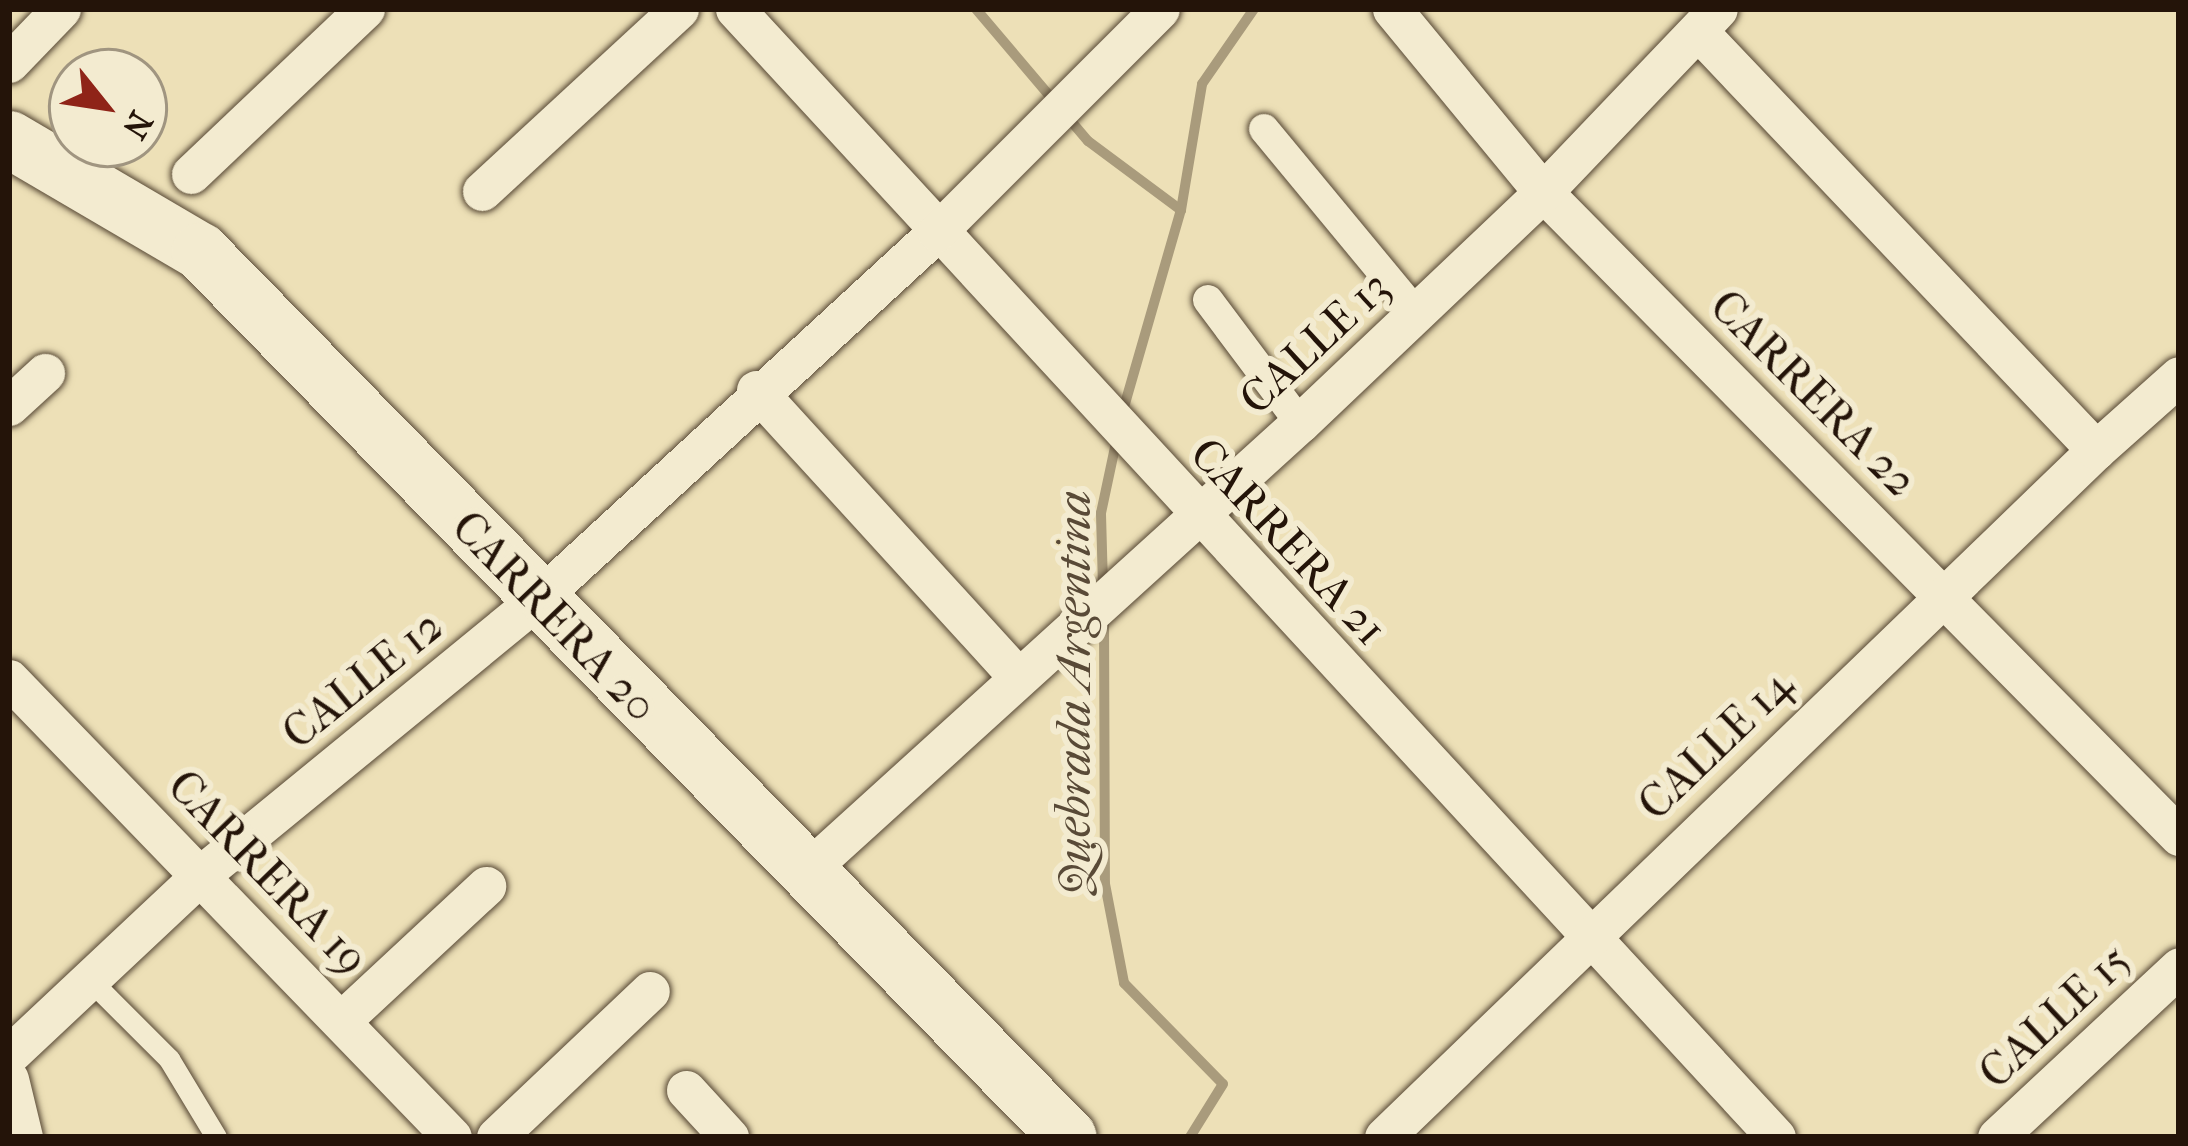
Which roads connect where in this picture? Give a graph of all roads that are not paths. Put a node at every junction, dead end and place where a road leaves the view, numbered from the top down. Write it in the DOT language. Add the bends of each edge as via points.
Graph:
graph roads {
  1 [pos="61,9"];
  2 [pos="365,9"];
  3 [pos="679,9"];
  4 [pos="735,9"];
  5 [pos="1160,9"];
  6 [pos="1392,9"];
  7 [pos="1708,20"];
  8 [pos="9,62"];
  9 [pos="1264,129"];
  10 [pos="9,139"];
  11 [pos="191,174"];
  12 [pos="482,191"];
  13 [pos="1544,192"];
  14 [pos="937,232"];
  15 [pos="1208,300"];
  16 [pos="1416,313"];
  17 [pos="45,373"];
  18 [pos="2179,376"];
  19 [pos="756,391"];
  20 [pos="9,406"];
  21 [pos="1300,423"];
  22 [pos="2085,437"];
  23 [pos="1200,516"];
  24 [pos="1943,591"];
  25 [pos="538,599"];
  26 [pos="1017,676"];
  27 [pos="9,679"];
  28 [pos="2179,836"];
  29 [pos="203,873"];
  30 [pos="802,875"];
  31 [pos="486,886"];
  32 [pos="1585,938"];
  33 [pos="2179,967"];
  34 [pos="90,980"];
  35 [pos="650,991"];
  36 [pos="343,1021"];
  37 [pos="9,1055"];
  38 [pos="9,1079"];
  39 [pos="686,1090"];
  40 [pos="23,1137"];
  41 [pos="217,1137"];
  42 [pos="452,1137"];
  43 [pos="496,1137"];
  44 [pos="729,1137"];
  45 [pos="1068,1137"];
  46 [pos="1384,1137"];
  47 [pos="1776,1137"];
  48 [pos="1997,1137"];
  1 -- 8 [label="street"];
  2 -- 11 [label="street"];
  3 -- 12 [label="street"];
  4 -- 14 [label="street, CARRERA 21"];
  5 -- 14 [label="street, CALLE 12"];
  6 -- 13 [label="street, CARRERA 22"];
  7 -- 13 [label="street, CALLE 13"];
  7 -- 22 [label="street"];
  9 -- 16 [label="street"];
  10 -- 25 [label="main road, CARRERA 20" via="200,251"];
  13 -- 16 [label="street, CALLE 13"];
  13 -- 24 [label="street, CARRERA 22"];
  14 -- 19 [label="street, CALLE 12"];
  14 -- 23 [label="street, CARRERA 21"];
  15 -- 21 [label="street"];
  16 -- 21 [label="street, CALLE 13"];
  17 -- 20 [label="street"];
  18 -- 22 [label="street, CALLE 14"];
  19 -- 25 [label="street, CALLE 12"];
  19 -- 26 [label="street"];
  21 -- 23 [label="street, CALLE 13"];
  22 -- 24 [label="street, CALLE 14"];
  23 -- 26 [label="street, CALLE 13"];
  23 -- 32 [label="street, CARRERA 21"];
  24 -- 28 [label="street, CARRERA 22"];
  24 -- 32 [label="street, CALLE 14"];
  25 -- 29 [label="street, CALLE 12"];
  25 -- 30 [label="main road, CARRERA 20"];
  26 -- 30 [label="street, CALLE 13"];
  27 -- 29 [label="street, CARRERA 19"];
  29 -- 34 [label="street, CALLE 12"];
  29 -- 36 [label="street, CARRERA 19"];
  30 -- 45 [label="main road, CARRERA 20"];
  31 -- 36 [label="street"];
  32 -- 46 [label="street, CALLE 14"];
  32 -- 47 [label="street, CARRERA 21"];
  33 -- 48 [label="street, CALLE 15"];
  34 -- 37 [label="street, CALLE 12"];
  34 -- 41 [label="lane" via="169,1059"];
  35 -- 43 [label="street"];
  36 -- 42 [label="street, CARRERA 19"];
  38 -- 40 [label="street"];
  39 -- 44 [label="street"];
}
